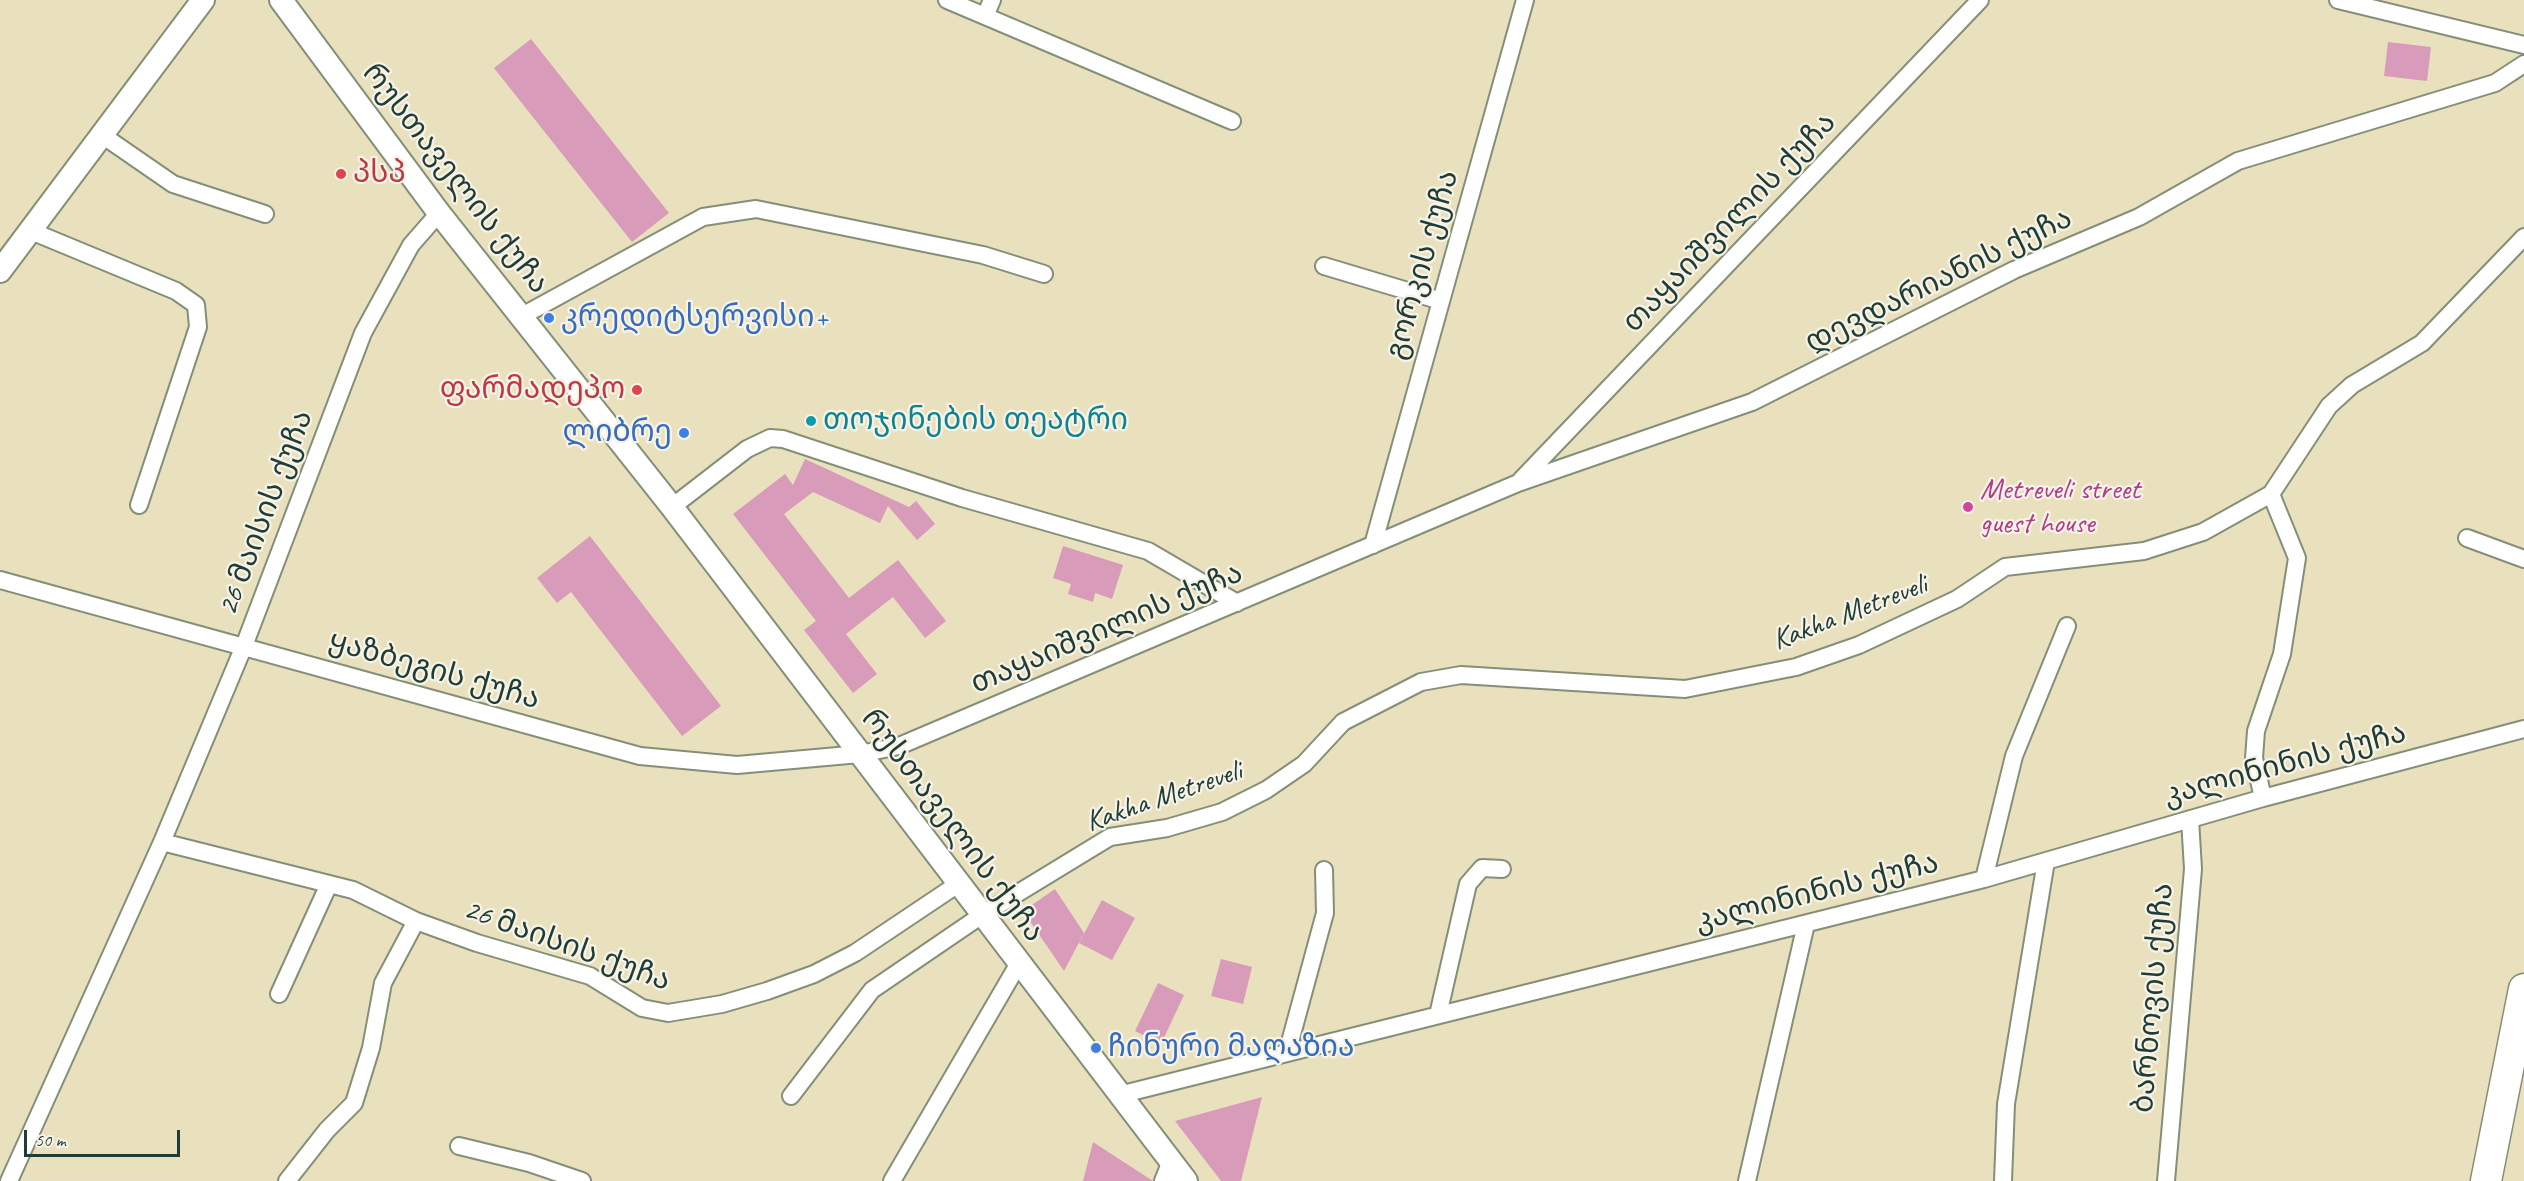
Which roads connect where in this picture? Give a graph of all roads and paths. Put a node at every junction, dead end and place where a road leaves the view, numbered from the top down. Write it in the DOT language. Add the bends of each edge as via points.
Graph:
graph roads {
  1 [pos="203,0"];
  2 [pos="281,0"];
  3 [pos="947,0"];
  4 [pos="992,0"];
  5 [pos="1525,0"];
  6 [pos="1980,0"];
  7 [pos="2338,0"];
  8 [pos="985,16"];
  9 [pos="2524,45"];
  10 [pos="2524,64"];
  11 [pos="1232,121"];
  12 [pos="102,135"];
  13 [pos="439,213"];
  14 [pos="265,214"];
  15 [pos="32,231"];
  16 [pos="2524,237"];
  17 [pos="1324,266"];
  18 [pos="0,272"];
  19 [pos="1044,274"];
  20 [pos="1441,301"];
  21 [pos="522,316"];
  22 [pos="1518,483"];
  23 [pos="2271,494"];
  24 [pos="139,505"];
  25 [pos="672,507"];
  26 [pos="2467,538"];
  27 [pos="1373,545"];
  28 [pos="2524,559"];
  29 [pos="0,580"];
  30 [pos="1237,603"];
  31 [pos="2067,626"];
  32 [pos="244,646"];
  33 [pos="2524,729"];
  34 [pos="860,754"];
  35 [pos="2263,798"];
  36 [pos="2190,819"];
  37 [pos="162,842"];
  38 [pos="2046,861"];
  39 [pos="1502,869"];
  40 [pos="1324,870"];
  41 [pos="1984,879"];
  42 [pos="329,884"];
  43 [pos="958,884"];
  44 [pos="982,915"];
  45 [pos="416,921"];
  46 [pos="1806,924"];
  47 [pos="1019,963"];
  48 [pos="2524,989"];
  49 [pos="279,994"];
  50 [pos="1438,1015"];
  51 [pos="1287,1053"];
  52 [pos="1119,1095"];
  53 [pos="791,1096"];
  54 [pos="459,1146"];
  55 [pos="1167,1171"];
  56 [pos="9,1181"];
  57 [pos="287,1181"];
  58 [pos="582,1181"];
  59 [pos="892,1181"];
  60 [pos="1186,1181"];
  61 [pos="1748,1181"];
  62 [pos="2003,1181"];
  63 [pos="2166,1181"];
  64 [pos="2486,1181"];
  1 -- 12 [label="main road"];
  2 -- 13 [label="main road, რუსთაველის ქუჩა"];
  3 -- 8 [label="street"];
  4 -- 8 [label="street"];
  5 -- 20 [label="street, გორკის ქუჩა"];
  6 -- 22 [label="street, თაყაიშვილის ქუჩა"];
  7 -- 9 [label="street"];
  8 -- 11 [label="street"];
  10 -- 22 [label="street, დევდარიანის ქუჩა" via="2495,83 2238,161 2139,217 2014,270 1752,402"];
  12 -- 14 [label="street" via="173,184"];
  12 -- 15 [label="main road"];
  13 -- 21 [label="main road, რუსთაველის ქუჩა"];
  13 -- 32 [label="street, 26 მაისის ქუჩა" via="411,245 363,333"];
  15 -- 18 [label="main road"];
  15 -- 24 [label="street" via="176,291 196,305 198,327"];
  16 -- 23 [label="street, Kakha Metreveli" via="2422,343 2352,386 2329,406"];
  17 -- 20 [label="street"];
  19 -- 21 [label="street" via="983,255 756,209 703,216"];
  20 -- 27 [label="street, გორკის ქუჩა"];
  21 -- 25 [label="main road, რუსთაველის ქუჩა"];
  22 -- 27 [label="street, დევდარიანის ქუჩა"];
  23 -- 35 [label="street" via="2297,558 2282,654 2256,731 2254,758"];
  23 -- 44 [label="street, Kakha Metreveli" via="2204,532 2144,551 2005,567 1958,599 1859,645 1796,667 1685,689 1461,675 1421,682 1343,722 1304,764 1266,790 1222,812 1167,828 1110,837"];
  25 -- 30 [label="street" via="747,449 770,438 783,439 962,498 1148,550"];
  25 -- 34 [label="main road, რუსთაველის ქუჩა"];
  26 -- 28 [label="street"];
  27 -- 30 [label="street, თაყაიშვილის ქუჩა"];
  29 -- 32 [label="street, ყაზბეგის ქუჩა"];
  30 -- 34 [label="street, თაყაიშვილის ქუჩა" via="899,746"];
  31 -- 41 [label="street" via="2014,756"];
  32 -- 34 [label="street, ყაზბეგის ქუჩა" via="639,756 737,765"];
  32 -- 37 [label="street, 26 მაისის ქუჩა"];
  33 -- 35 [label="street, კალინინის ქუჩა"];
  34 -- 43 [label="main road, რუსთაველის ქუჩა"];
  35 -- 36 [label="street, კალინინის ქუჩა"];
  36 -- 38 [label="street, კალინინის ქუჩა"];
  36 -- 63 [label="street, ბარნოვის ქუჩა" via="2193,869"];
  37 -- 42 [label="street, 26 მაისის ქუჩა"];
  37 -- 56 [label="street, 26 მაისის ქუჩა"];
  38 -- 41 [label="street, კალინინის ქუჩა"];
  38 -- 62 [label="street" via="2006,1104"];
  39 -- 50 [label="street" via="1482,868 1468,884"];
  40 -- 51 [label="street" via="1325,913"];
  41 -- 46 [label="street, კალინინის ქუჩა"];
  42 -- 45 [label="street, 26 მაისის ქუჩა" via="353,890"];
  42 -- 49 [label="street"];
  43 -- 44 [label="main road, რუსთაველის ქუჩა"];
  43 -- 45 [label="street, 26 მაისის ქუჩა" via="855,953 814,974 723,1004 668,1013 642,1008 590,976"];
  44 -- 47 [label="main road, რუსთაველის ქუჩა"];
  44 -- 53 [label="street, Kakha Metreveli" via="872,990"];
  45 -- 57 [label="street, 26 მაისის ქუჩა" via="383,983 354,1103"];
  46 -- 50 [label="street, კალინინის ქუჩა"];
  46 -- 61 [label="street"];
  47 -- 52 [label="main road, რუსთაველის ქუჩა"];
  47 -- 59 [label="street"];
  48 -- 64 [label="highway"];
  50 -- 51 [label="street, კალინინის ქუჩა"];
  51 -- 52 [label="street, კალინინის ქუჩა"];
  52 -- 55 [label="main road, რუსთაველის ქუჩა"];
  54 -- 58 [label="street"];
  55 -- 60 [label="main road, რუსთაველის ქუჩა"];
}
